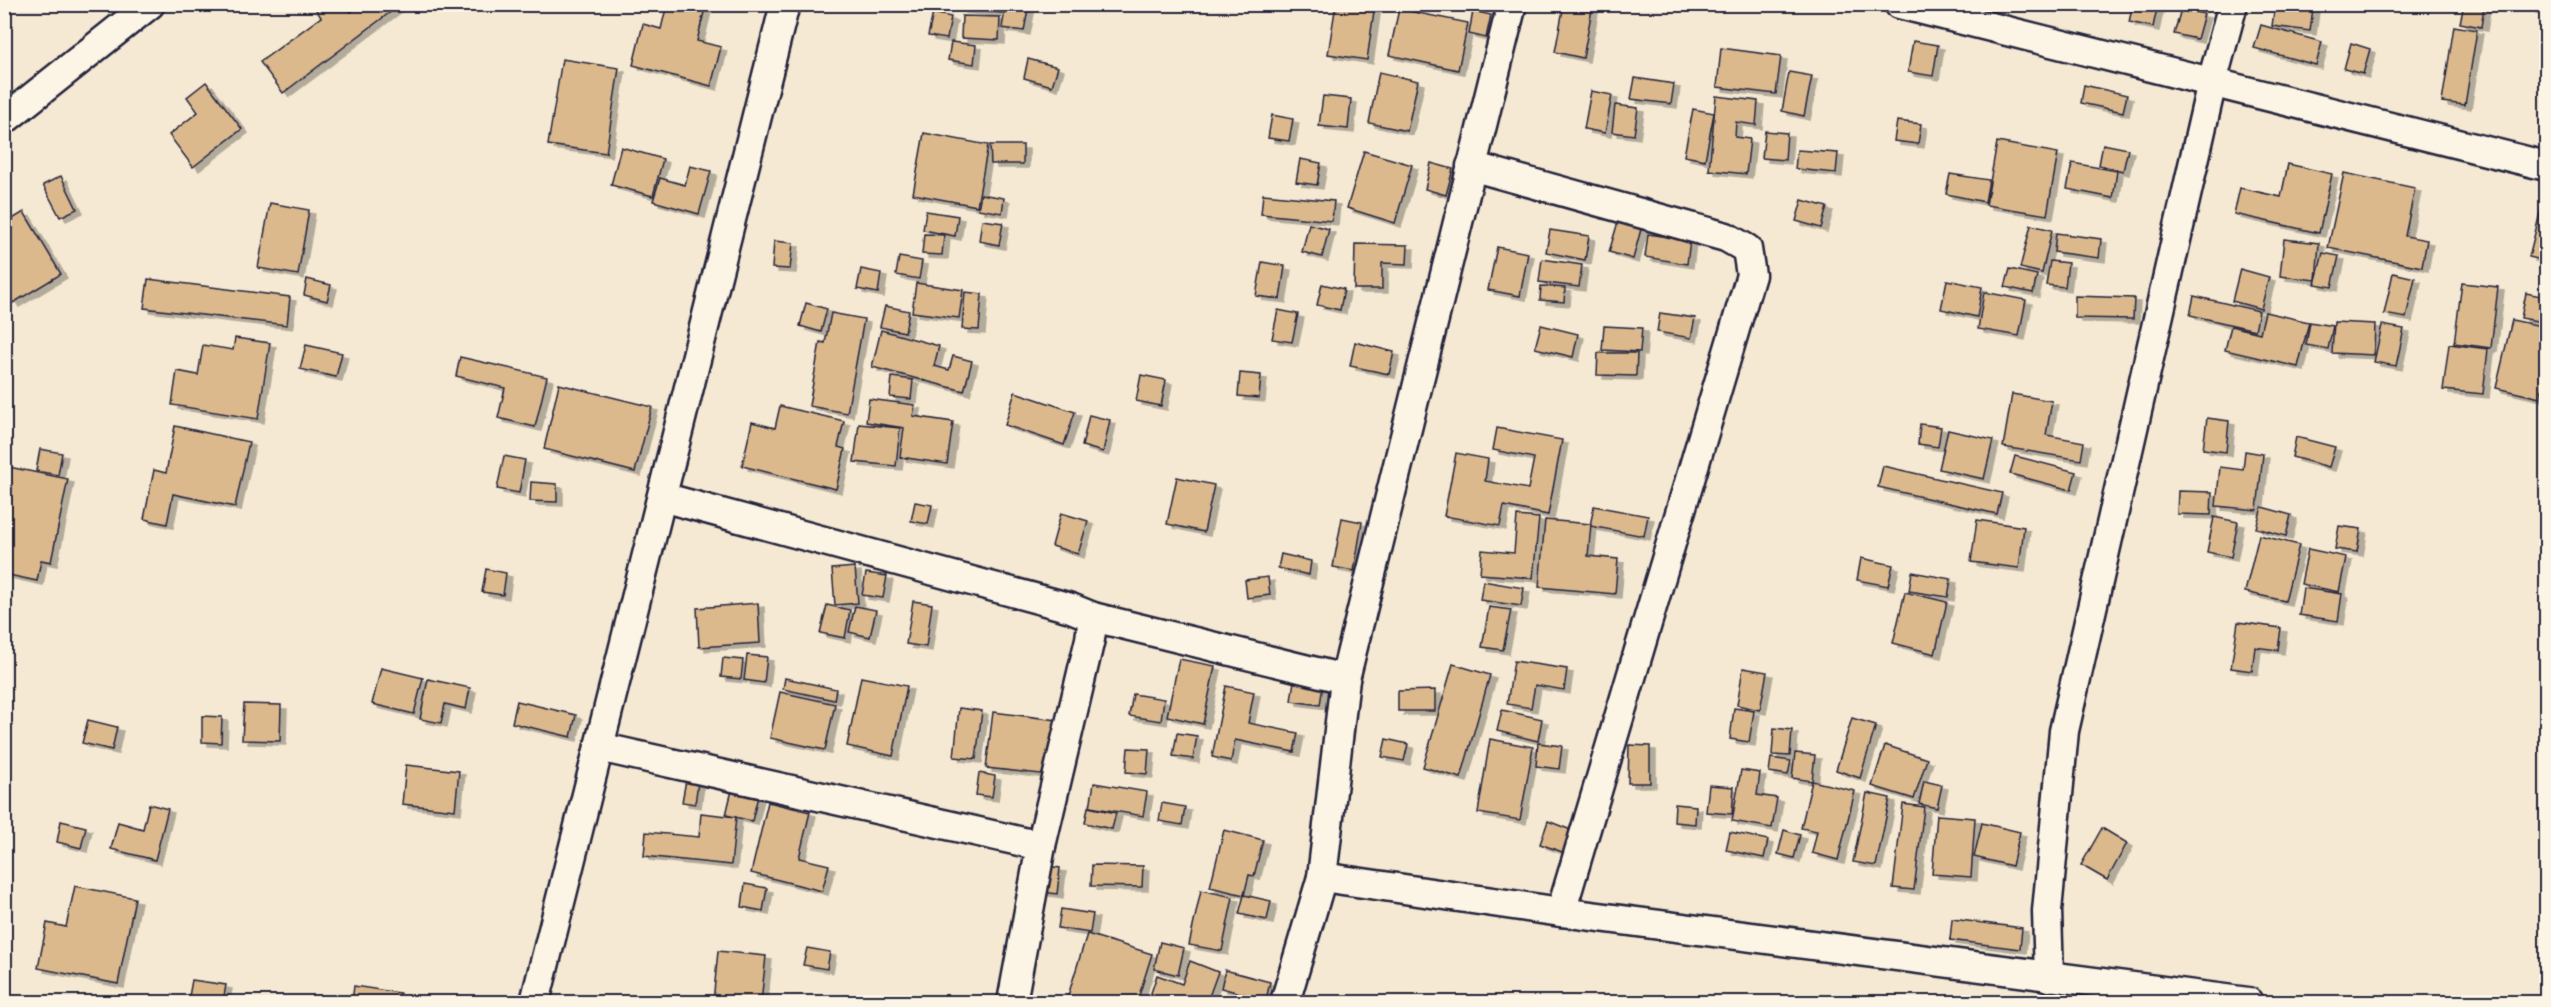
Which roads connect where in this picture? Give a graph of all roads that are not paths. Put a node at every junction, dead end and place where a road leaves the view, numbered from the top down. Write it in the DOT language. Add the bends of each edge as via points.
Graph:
graph roads {
  1 [pos="150,4"];
  2 [pos="785,4"];
  3 [pos="1512,4"];
  4 [pos="1899,4"];
  5 [pos="2233,4"];
  6 [pos="2212,82"];
  7 [pos="4,120"];
  8 [pos="1472,166"];
  9 [pos="2547,166"];
  10 [pos="662,497"];
  11 [pos="1093,617"];
  12 [pos="1345,679"];
  13 [pos="599,747"];
  14 [pos="1041,846"];
  15 [pos="1322,877"];
  16 [pos="1561,912"];
  17 [pos="2049,978"];
  18 [pos="535,1002"];
  19 [pos="1011,1002"];
  20 [pos="1286,1002"];
  21 [pos="2248,1002"];
  1 -- 7 [label="street"];
  2 -- 10 [label="street"];
  3 -- 8 [label="street"];
  4 -- 6 [label="street"];
  5 -- 6 [label="street"];
  6 -- 9 [label="street"];
  6 -- 17 [label="street" via="2064,731 2047,911"];
  8 -- 12 [label="street"];
  8 -- 16 [label="street" via="1726,237 1748,249 1751,275"];
  10 -- 11 [label="street"];
  10 -- 13 [label="street"];
  11 -- 12 [label="street"];
  11 -- 14 [label="street"];
  12 -- 15 [label="street"];
  13 -- 14 [label="street"];
  13 -- 18 [label="street"];
  14 -- 19 [label="street"];
  15 -- 16 [label="street"];
  15 -- 20 [label="street"];
  16 -- 17 [label="street"];
  17 -- 21 [label="street"];
}
